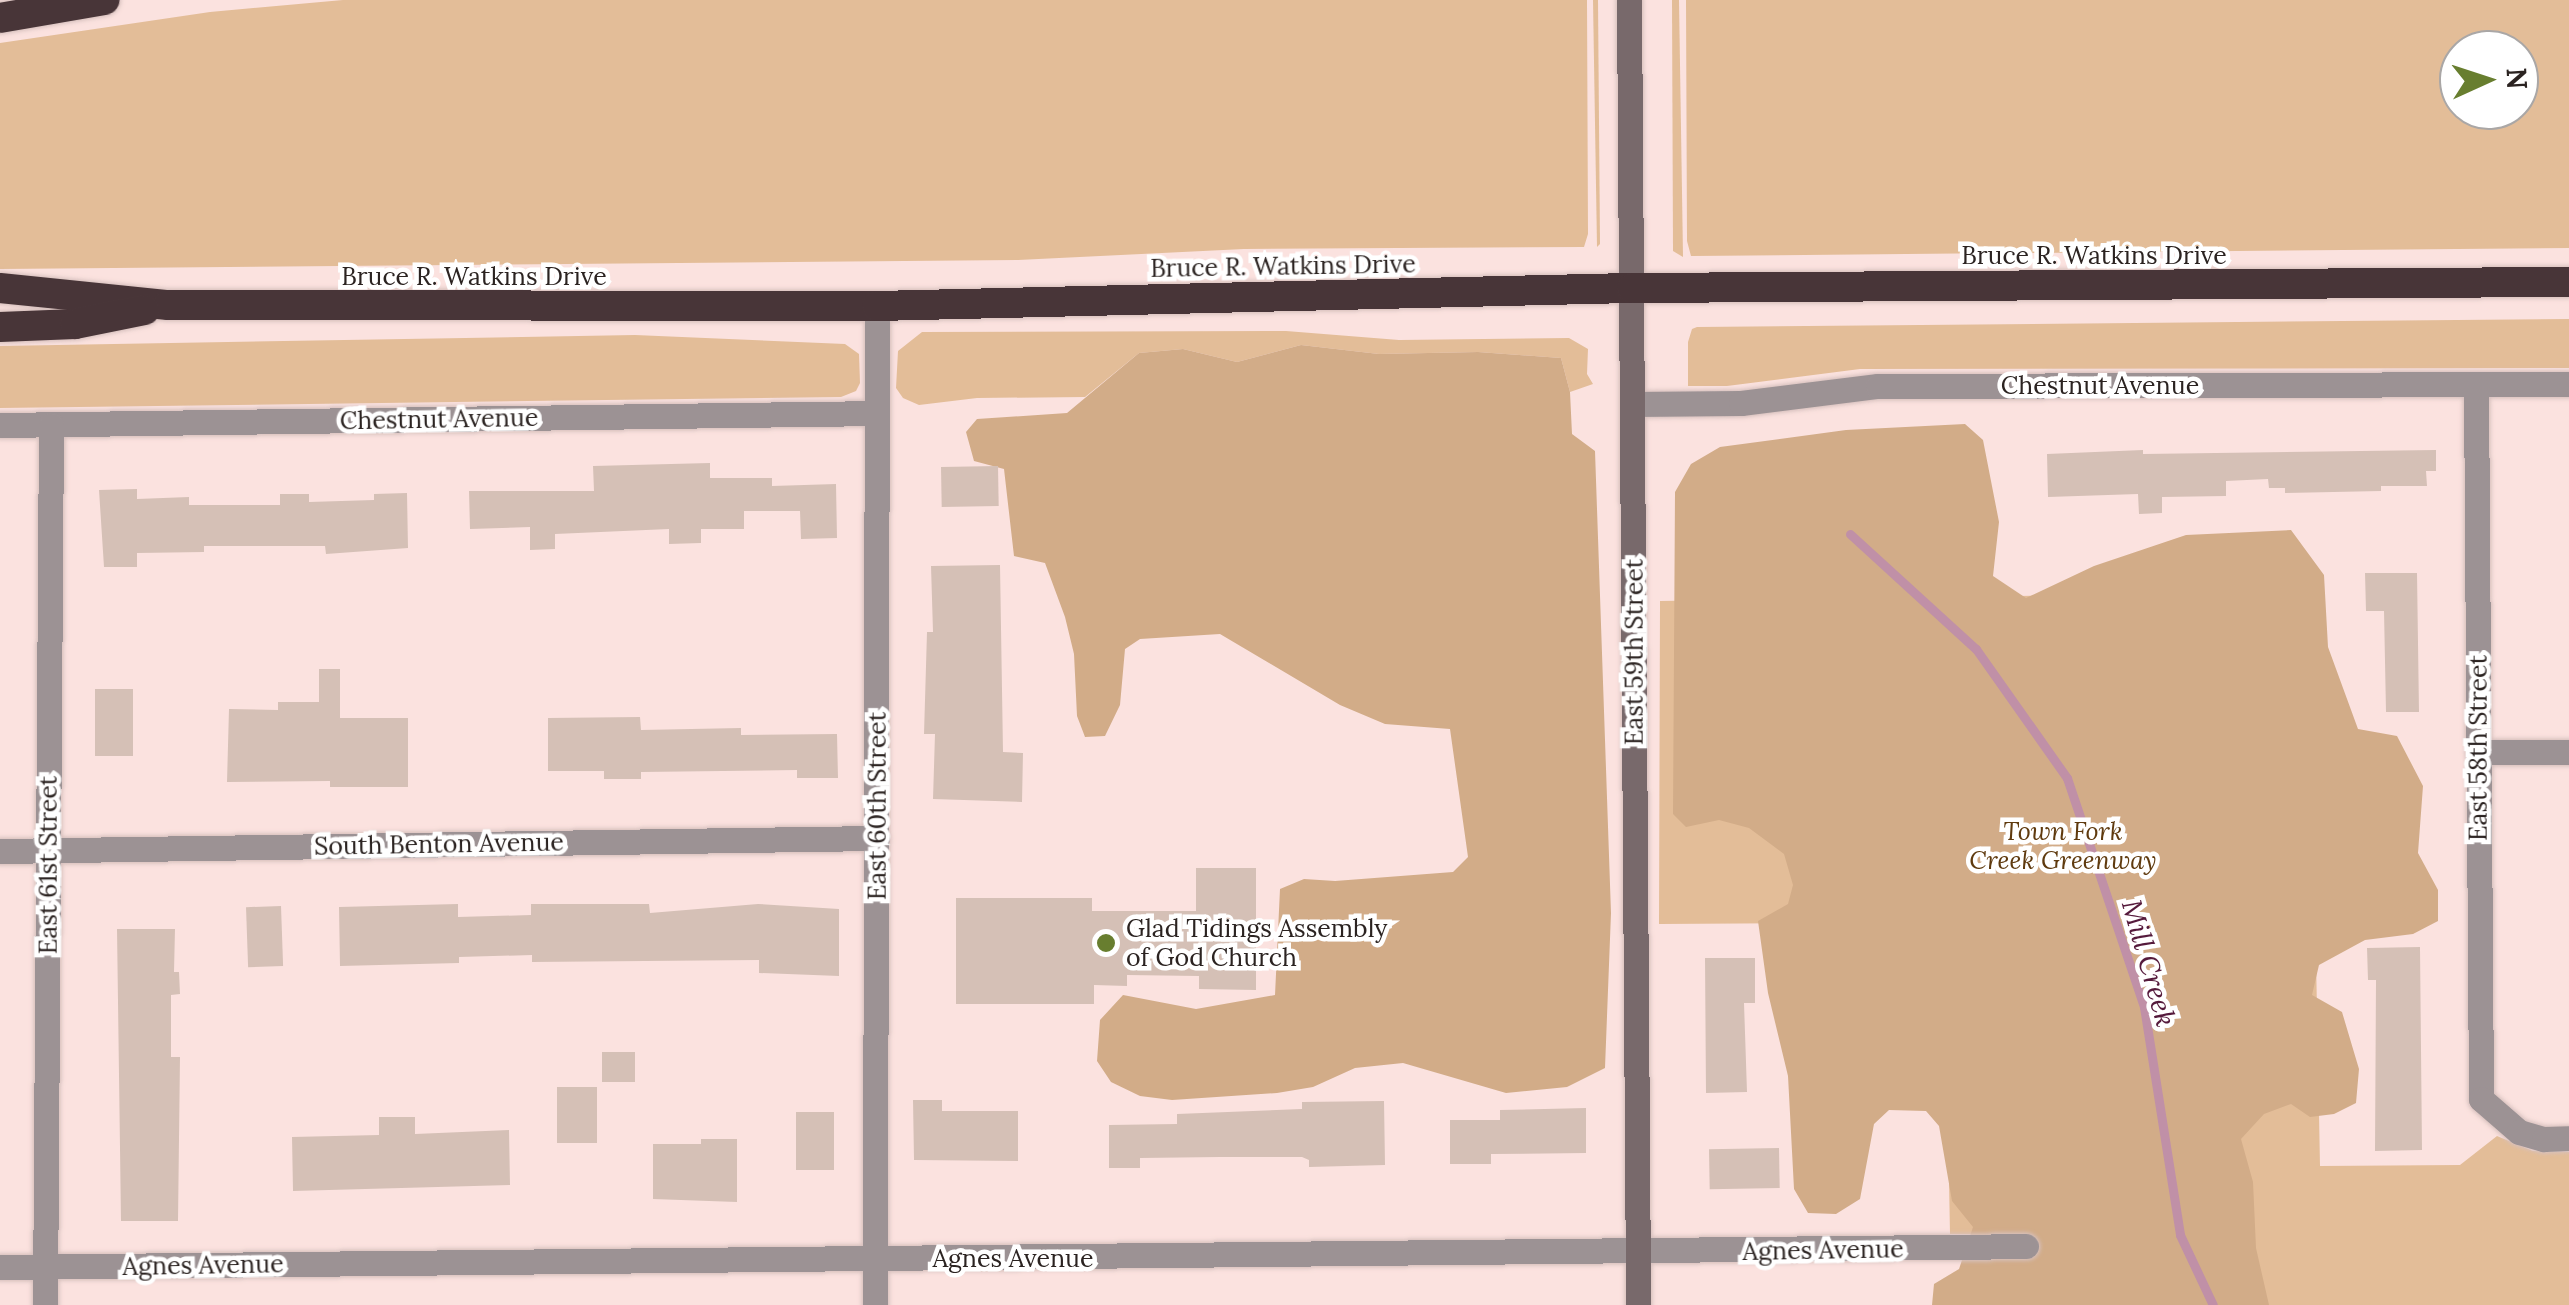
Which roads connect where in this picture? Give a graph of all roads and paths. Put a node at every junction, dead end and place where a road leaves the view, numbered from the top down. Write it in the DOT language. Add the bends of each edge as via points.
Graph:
graph roads {
  1 [pos="104,0"];
  2 [pos="1629,0"];
  3 [pos="0,18"];
  4 [pos="2569,282"];
  5 [pos="0,288"];
  6 [pos="1632,288"];
  7 [pos="168,306"];
  8 [pos="877,306"];
  9 [pos="0,328"];
  10 [pos="2476,384"];
  11 [pos="2569,384"];
  12 [pos="1633,404"];
  13 [pos="878,413"];
  14 [pos="51,425"];
  15 [pos="0,426"];
  16 [pos="2478,752"];
  17 [pos="2569,752"];
  18 [pos="877,838"];
  19 [pos="0,850"];
  20 [pos="48,850"];
  21 [pos="2569,1138"];
  22 [pos="2026,1246"];
  23 [pos="1637,1253"];
  24 [pos="876,1259"];
  25 [pos="0,1267"];
  26 [pos="45,1267"];
  27 [pos="45,1305"];
  28 [pos="875,1305"];
  29 [pos="1638,1305"];
  1 -- 3 [label="highway"];
  2 -- 6 [label="street, East 59th Street"];
  4 -- 6 [label="highway, Bruce R. Watkins Drive"];
  5 -- 7 [label="highway, Bruce R. Watkins Drive"];
  6 -- 8 [label="highway, Bruce R. Watkins Drive"];
  6 -- 12 [label="street, East 59th Street"];
  7 -- 8 [label="highway, Bruce R. Watkins Drive"];
  7 -- 9 [label="highway" via="75,324"];
  8 -- 13 [label="street, East 60th Street"];
  10 -- 11 [label="street, Chestnut Avenue"];
  10 -- 12 [label="street, Chestnut Avenue" via="1878,386 1741,403"];
  10 -- 16 [label="street, East 58th Street"];
  12 -- 23 [label="street, East 59th Street"];
  13 -- 14 [label="street, Chestnut Avenue"];
  13 -- 18 [label="street, East 60th Street"];
  14 -- 15 [label="street, Chestnut Avenue"];
  14 -- 20 [label="street, East 61st Street"];
  16 -- 17 [label="street"];
  16 -- 21 [label="street, East 58th Street" via="2481,1099 2519,1132"];
  18 -- 20 [label="street, South Benton Avenue"];
  18 -- 24 [label="street, East 60th Street"];
  19 -- 20 [label="street, South Benton Avenue"];
  20 -- 26 [label="street, East 61st Street"];
  22 -- 23 [label="street, Agnes Avenue"];
  23 -- 24 [label="street, Agnes Avenue"];
  23 -- 29 [label="street, East 59th Street"];
  24 -- 26 [label="street, Agnes Avenue"];
  24 -- 28 [label="street, East 60th Street"];
  25 -- 26 [label="street, Agnes Avenue"];
  26 -- 27 [label="street, East 61st Street"];
}
